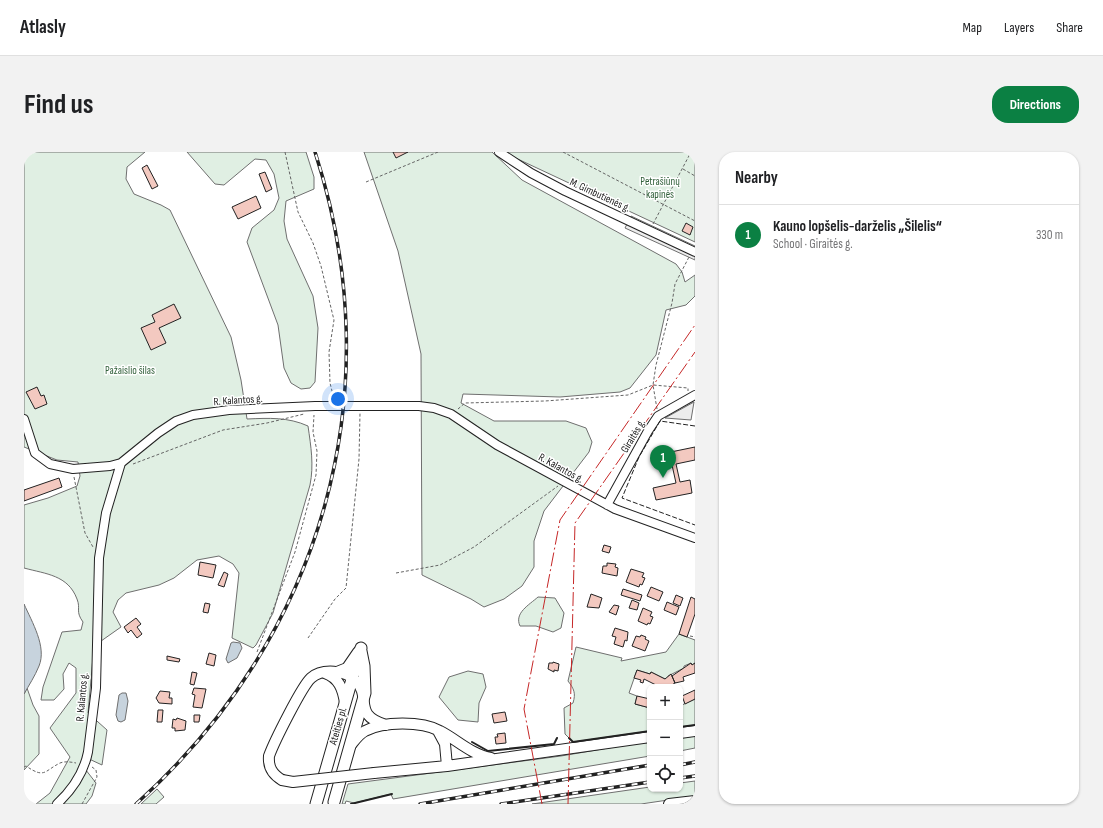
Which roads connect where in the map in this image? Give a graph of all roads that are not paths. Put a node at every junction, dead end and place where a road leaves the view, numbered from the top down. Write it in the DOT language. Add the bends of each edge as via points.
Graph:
graph roads {
  1 [pos="499,152"];
  2 [pos="693,252"];
  3 [pos="693,396"];
  4 [pos="24,419"];
  5 [pos="121,466"];
  6 [pos="607,505"];
  7 [pos="695,538"];
  8 [pos="360,648"];
  9 [pos="337,672"];
  10 [pos="323,673"];
  11 [pos="352,678"];
  12 [pos="345,703"];
  13 [pos="363,704"];
  14 [pos="386,725"];
  15 [pos="435,729"];
  16 [pos="695,731"];
  17 [pos="683,733"];
  18 [pos="647,737"];
  19 [pos="350,747"];
  20 [pos="497,759"];
  21 [pos="447,766"];
  22 [pos="695,801"];
  23 [pos="334,802"];
  24 [pos="57,804"];
  25 [pos="316,804"];
  26 [pos="669,804"];
  1 -- 2 [label="street, M. Gimbutienės g." via="558,187"];
  3 -- 6 [label="street, Giraitės g." via="658,416"];
  4 -- 5 [label="street" via="35,453 50,464 73,469"];
  5 -- 6 [label="street, R. Kalantos g." via="143,444 176,421 193,415 230,410 419,406 451,414 497,445"];
  5 -- 24 [label="street, R. Kalantos g." via="106,513 99,558 96,688 86,762 75,782"];
  6 -- 7 [label="street, R. Kalantos g."];
  8 -- 9 [label="main road" via="347,668"];
  8 -- 11 [label="highway, Ateities pl."];
  8 -- 13 [label="highway, Ateities pl." via="365,678"];
  9 -- 10 [label="main road"];
  9 -- 11 [label="main road"];
  10 -- 12 [label="main road" via="338,682"];
  10 -- 21 [label="main road, bridge" via="313,676 307,684 271,751 270,768 276,777 292,782"];
  11 -- 12 [label="highway, Ateities pl."];
  11 -- 13 [label="main road" via="361,688"];
  12 -- 25 [label="highway, Ateities pl."];
  13 -- 14 [label="main road" via="372,719"];
  13 -- 19 [label="highway, Ateities pl."];
  14 -- 15 [label="main road" via="421,725"];
  14 -- 19 [label="main road" via="365,731"];
  15 -- 20 [label="main road" via="482,756"];
  15 -- 21 [label="main road" via="443,738"];
  16 -- 17 [label="main road"];
  18 -- 20 [label="main road"];
  19 -- 23 [label="highway, Ateities pl."];
  20 -- 21 [label="main road"];
  22 -- 26 [label="main road"];
}
